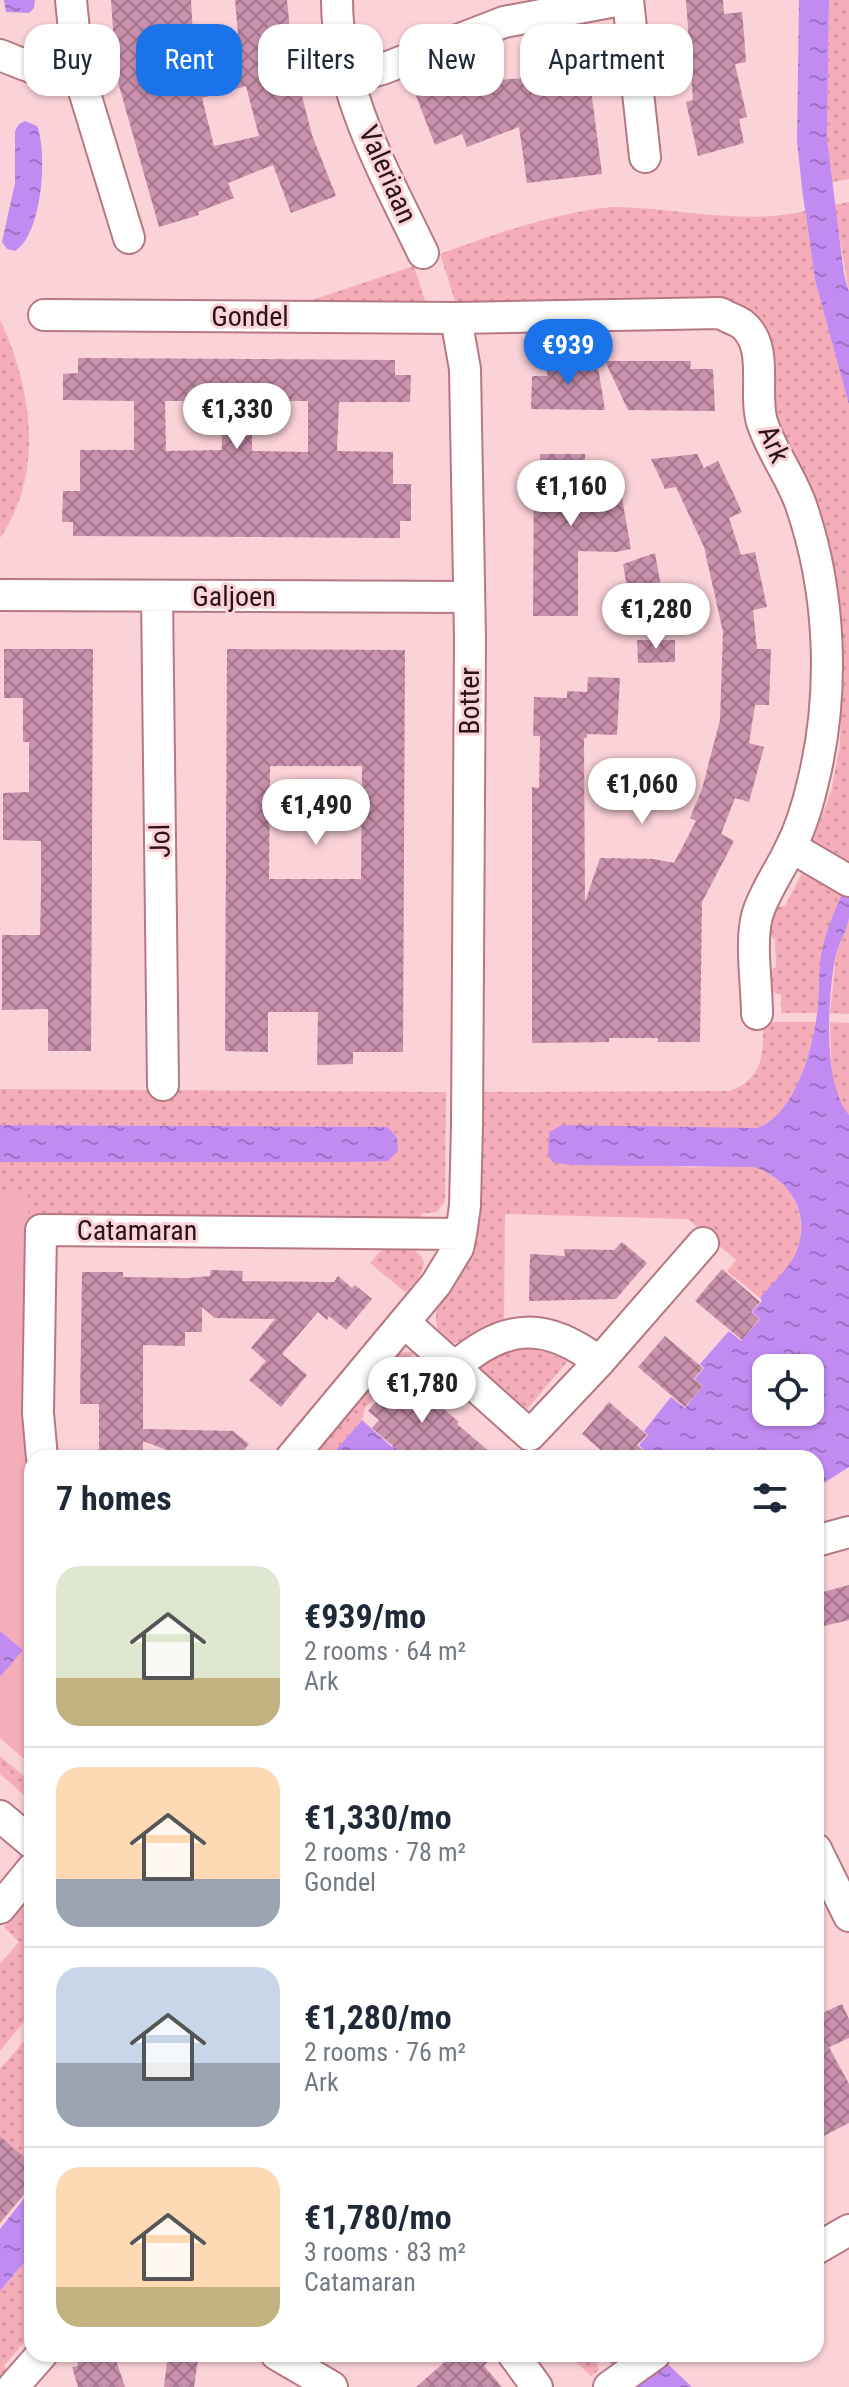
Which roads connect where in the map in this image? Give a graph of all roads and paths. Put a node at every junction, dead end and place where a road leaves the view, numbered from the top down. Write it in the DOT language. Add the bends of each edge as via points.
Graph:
graph roads {
  1 [pos="71,0"];
  2 [pos="337,0"];
  3 [pos="621,0"];
  4 [pos="628,0"];
  5 [pos="73,24"];
  6 [pos="337,24"];
  7 [pos="0,55"];
  8 [pos="24,64"];
  9 [pos="383,69"];
  10 [pos="86,96"];
  11 [pos="354,96"];
  12 [pos="645,157"];
  13 [pos="129,238"];
  14 [pos="423,253"];
  15 [pos="44,315"];
  16 [pos="456,318"];
  17 [pos="0,595"];
  18 [pos="157,596"];
  19 [pos="469,597"];
  20 [pos="791,847"];
  21 [pos="843,878"];
  22 [pos="757,1014"];
  23 [pos="163,1085"];
  24 [pos="461,1234"];
  25 [pos="703,1243"];
  26 [pos="405,1323"];
  27 [pos="599,1362"];
  28 [pos="455,1367"];
  29 [pos="41,1450"];
  30 [pos="298,1450"];
  31 [pos="849,1532"];
  32 [pos="824,1539"];
  33 [pos="0,1816"];
  34 [pos="24,1836"];
  35 [pos="824,1865"];
  36 [pos="24,1879"];
  37 [pos="0,1908"];
  38 [pos="849,1916"];
  39 [pos="849,2230"];
  40 [pos="824,2244"];
  41 [pos="35,2362"];
  42 [pos="290,2362"];
  43 [pos="519,2362"];
  44 [pos="644,2362"];
  45 [pos="612,2385"];
  46 [pos="13,2387"];
  47 [pos="332,2387"];
  48 [pos="537,2387"];
  1 -- 5 [label="street"];
  2 -- 6 [label="street, Valeriaan"];
  3 -- 9 [label="street" via="504,22"];
  4 -- 12 [label="street"];
  7 -- 8 [label="street"];
  10 -- 13 [label="street"];
  11 -- 14 [label="street, Valeriaan"];
  15 -- 16 [label="street, Gondel"];
  16 -- 19 [label="street, Botter" via="465,369"];
  16 -- 20 [label="street, Ark" via="720,313 753,336 762,424 801,505 826,647 824,731 813,785"];
  17 -- 18 [label="street, Galjoen"];
  18 -- 19 [label="street, Galjoen"];
  18 -- 23 [label="street, Jol"];
  19 -- 24 [label="street, Botter" via="467,1085"];
  20 -- 21 [label="street"];
  20 -- 22 [label="street, Ark" via="757,916"];
  24 -- 26 [label="street" via="448,1266"];
  24 -- 29 [label="street, Catamaran" via="41,1230"];
  25 -- 27 [label="street"];
  26 -- 28 [label="street"];
  26 -- 30 [label="street"];
  27 -- 28 [label="street" via="566,1339 526,1333 482,1345"];
  27 -- 28 [label="street" via="530,1435"];
  31 -- 32 [label="street"];
  33 -- 34 [label="street"];
  35 -- 38 [label="street"];
  36 -- 37 [label="street"];
  39 -- 40 [label="street"];
  41 -- 46 [label="street"];
  42 -- 47 [label="street"];
  43 -- 48 [label="street"];
  44 -- 45 [label="street"];
}
